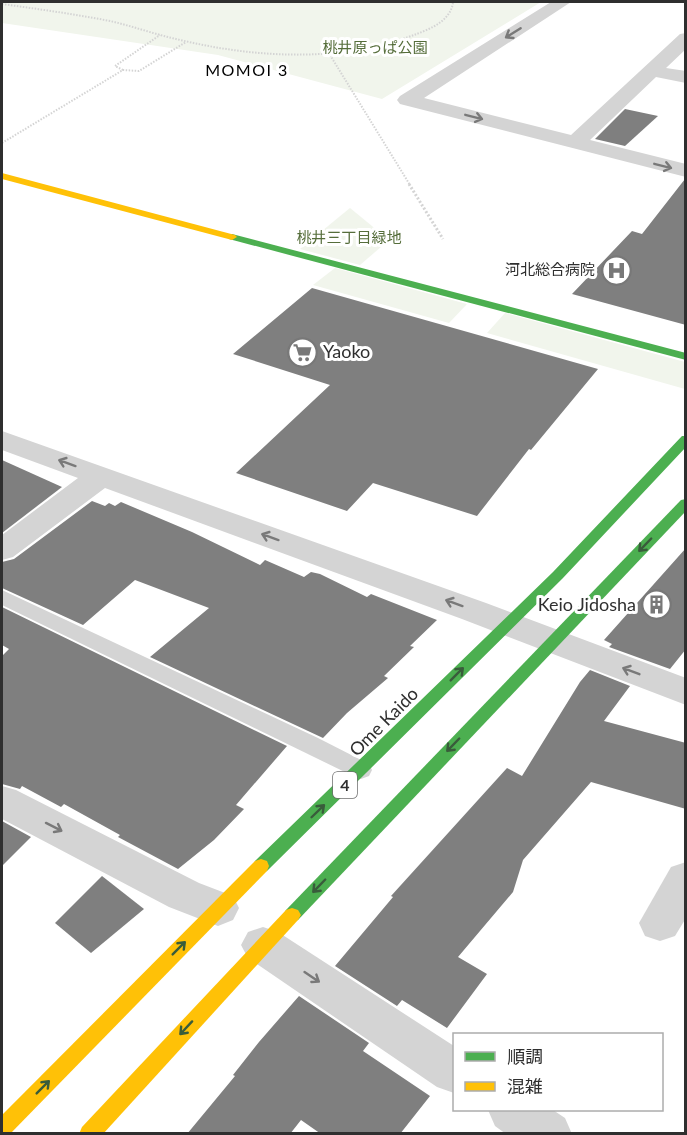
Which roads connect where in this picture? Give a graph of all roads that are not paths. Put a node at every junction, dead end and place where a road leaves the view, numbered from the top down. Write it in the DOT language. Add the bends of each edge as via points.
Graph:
graph roads {
  1 [pos="562,2"];
  2 [pos="686,38"];
  3 [pos="652,71"];
  4 [pos="686,77"];
  5 [pos="575,143"];
  6 [pos="686,171"];
  7 [pos="2,176"];
  8 [pos="686,357"];
  9 [pos="686,439"];
  10 [pos="2,440"];
  11 [pos="101,476"];
  12 [pos="686,503"];
  13 [pos="2,550"];
  14 [pos="2,597"];
  15 [pos="509,624"];
  16 [pos="551,641"];
  17 [pos="686,692"];
  18 [pos="361,770"];
  19 [pos="2,801"];
  20 [pos="686,879"];
  21 [pos="218,908"];
  22 [pos="660,923"];
  23 [pos="263,945"];
  24 [pos="453,1071"];
  25 [pos="2,1127"];
  26 [pos="89,1134"];
  1 -- 5 [label="street, one-way" via="407,100"];
  2 -- 3 [label="street"];
  3 -- 4 [label="street"];
  3 -- 5 [label="street"];
  5 -- 6 [label="street, one-way"];
  7 -- 8 [label="main road"];
  9 -- 15 [label="main road, Ome Kaido / 4"];
  11 -- 10 [label="street, one-way"];
  11 -- 13 [label="street"];
  15 -- 11 [label="street, one-way"];
  12 -- 16 [label="main road, one-way"];
  14 -- 18 [label="lane"];
  15 -- 16 [label="street"];
  18 -- 15 [label="main road, Ome Kaido / 4, one-way"];
  17 -- 16 [label="street, one-way"];
  16 -- 23 [label="main road, one-way"];
  21 -- 18 [label="main road, Ome Kaido / 4, one-way"];
  19 -- 21 [label="street, one-way" via="184,895"];
  20 -- 22 [label="street"];
  25 -- 21 [label="main road, Ome Kaido / 4, one-way"];
  23 -- 24 [label="street, one-way"];
  23 -- 26 [label="main road, one-way"];
}
